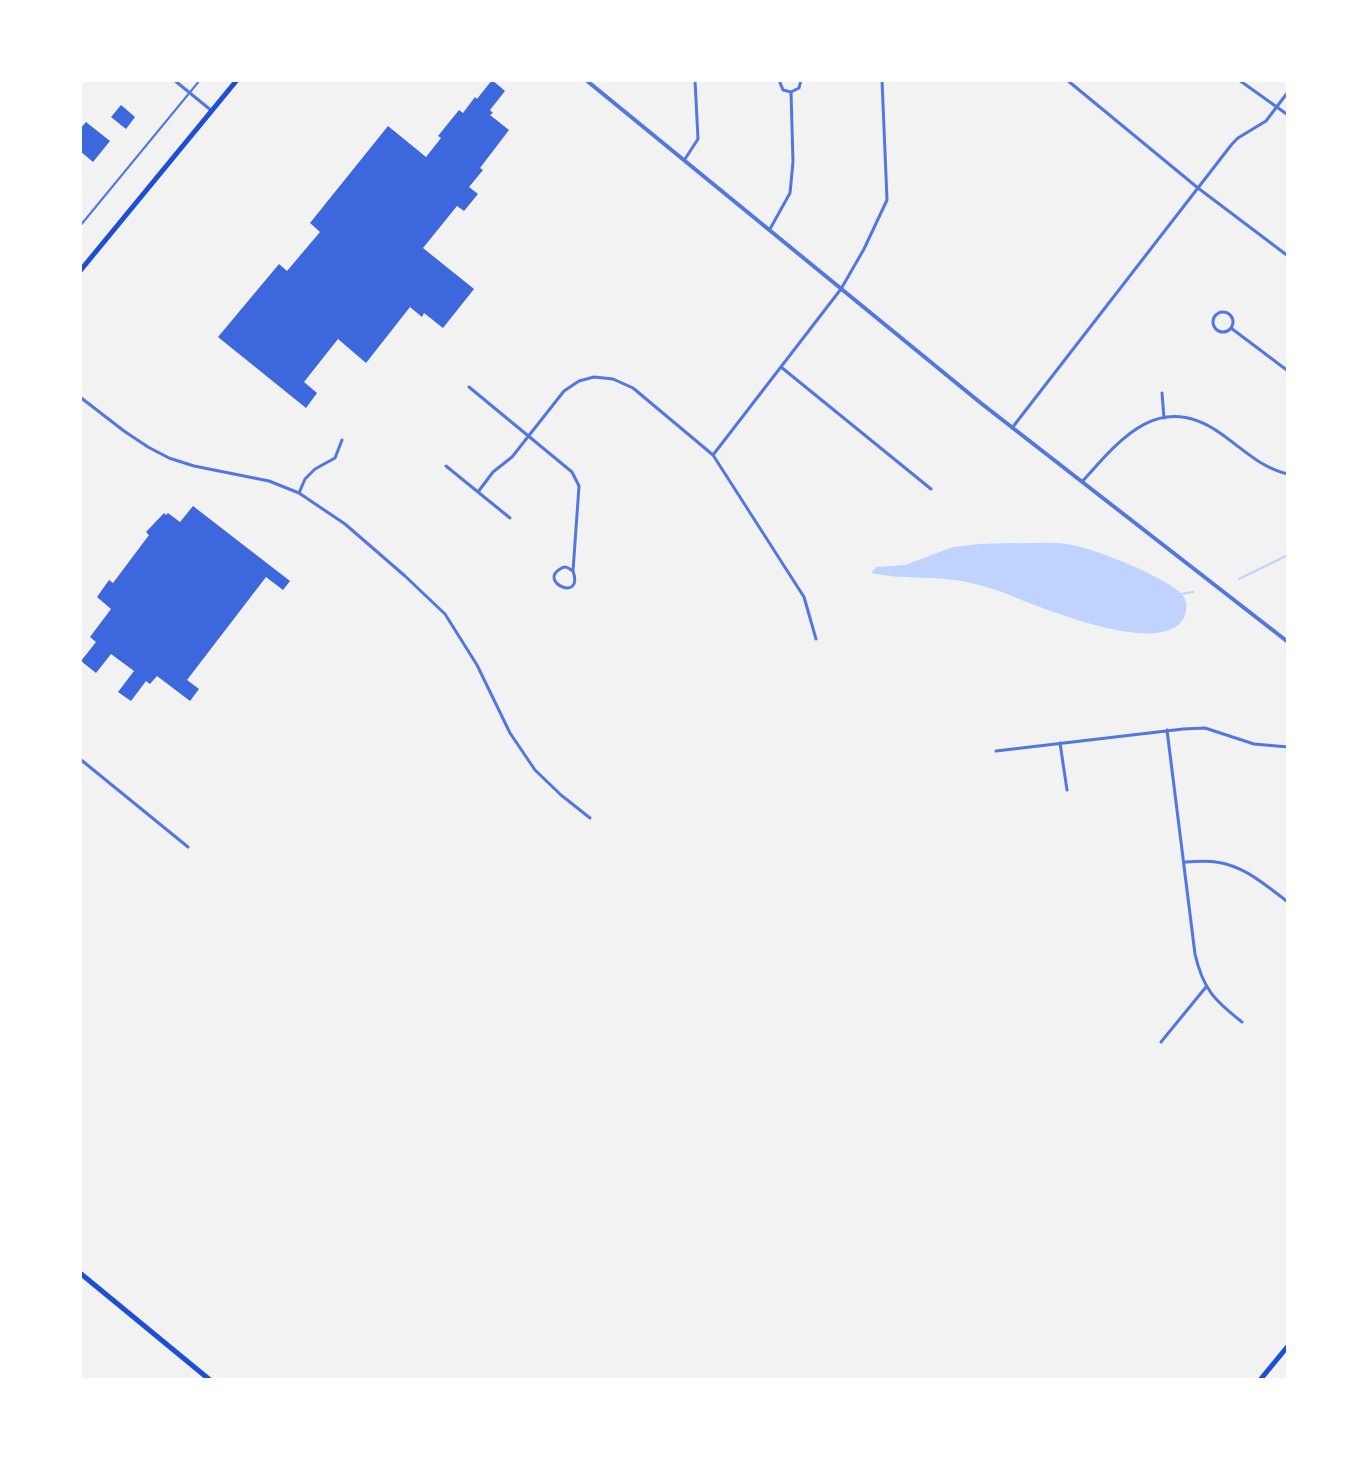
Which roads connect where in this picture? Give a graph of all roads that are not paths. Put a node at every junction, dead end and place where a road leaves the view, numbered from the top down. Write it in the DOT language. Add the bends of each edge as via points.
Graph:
graph roads {
  1 [pos="174,80"];
  2 [pos="200,80"];
  3 [pos="237,80"];
  4 [pos="586,80"];
  5 [pos="695,80"];
  6 [pos="779,80"];
  7 [pos="801,80"];
  8 [pos="882,80"];
  9 [pos="1067,80"];
  10 [pos="1239,80"];
  11 [pos="791,92"];
  12 [pos="1288,92"];
  13 [pos="190,93"];
  14 [pos="1276,107"];
  15 [pos="212,111"];
  16 [pos="1288,115"];
  17 [pos="685,159"];
  18 [pos="1198,188"];
  19 [pos="80,226"];
  20 [pos="770,229"];
  21 [pos="1288,256"];
  22 [pos="80,271"];
  23 [pos="841,289"];
  24 [pos="1231,328"];
  25 [pos="781,367"];
  26 [pos="1288,371"];
  27 [pos="469,387"];
  28 [pos="1162,393"];
  29 [pos="80,397"];
  30 [pos="1164,418"];
  31 [pos="1012,428"];
  32 [pos="529,436"];
  33 [pos="342,440"];
  34 [pos="713,455"];
  35 [pos="446,466"];
  36 [pos="1288,474"];
  37 [pos="1082,482"];
  38 [pos="931,489"];
  39 [pos="478,492"];
  40 [pos="299,493"];
  41 [pos="510,518"];
  42 [pos="573,571"];
  43 [pos="816,639"];
  44 [pos="1288,642"];
  45 [pos="1167,730"];
  46 [pos="1060,743"];
  47 [pos="1288,747"];
  48 [pos="996,751"];
  49 [pos="80,759"];
  50 [pos="1067,790"];
  51 [pos="590,818"];
  52 [pos="188,847"];
  53 [pos="1183,862"];
  54 [pos="1288,902"];
  55 [pos="1206,987"];
  56 [pos="1242,1022"];
  57 [pos="1161,1042"];
  58 [pos="80,1273"];
  59 [pos="1288,1346"];
  60 [pos="210,1380"];
  61 [pos="1260,1380"];
  1 -- 13 [label="street"];
  2 -- 13 [label="lane"];
  3 -- 15 [label="main road"];
  4 -- 17 [label="street"];
  5 -- 17 [label="street" via="698,139"];
  6 -- 11 [label="street" via="780,87"];
  7 -- 11 [label="street"];
  8 -- 23 [label="street" via="887,200"];
  9 -- 18 [label="street"];
  10 -- 14 [label="street"];
  11 -- 20 [label="street" via="790,193"];
  12 -- 14 [label="street"];
  13 -- 15 [label="street"];
  13 -- 19 [label="lane"];
  14 -- 16 [label="street"];
  14 -- 18 [label="street" via="1260,126 1232,144"];
  15 -- 22 [label="main road"];
  17 -- 20 [label="street"];
  18 -- 21 [label="street"];
  18 -- 31 [label="street"];
  20 -- 23 [label="street"];
  23 -- 25 [label="street"];
  23 -- 31 [label="street"];
  24 -- 24 [label="street" via="1228,313 1216,314 1216,330"];
  24 -- 26 [label="street"];
  25 -- 34 [label="street"];
  25 -- 38 [label="street"];
  27 -- 32 [label="street"];
  28 -- 30 [label="street"];
  29 -- 40 [label="street" via="169,458"];
  30 -- 36 [label="street" via="1205,425 1271,470"];
  30 -- 37 [label="street" via="1131,430"];
  31 -- 37 [label="street"];
  32 -- 34 [label="street" via="564,391 594,377 633,388"];
  32 -- 39 [label="street"];
  32 -- 42 [label="street" via="572,472 579,486"];
  33 -- 40 [label="street" via="335,458 315,469"];
  34 -- 43 [label="street" via="804,597"];
  35 -- 39 [label="street"];
  37 -- 44 [label="street"];
  39 -- 41 [label="street"];
  40 -- 51 [label="street" via="345,524 445,614 535,770"];
  42 -- 42 [label="street" via="556,572 557,585 569,588 575,581"];
  45 -- 46 [label="street"];
  45 -- 47 [label="street" via="1205,728 1254,744"];
  45 -- 53 [label="street"];
  46 -- 48 [label="street"];
  46 -- 50 [label="street"];
  49 -- 52 [label="street"];
  53 -- 54 [label="street" via="1236,867"];
  53 -- 55 [label="street" via="1195,954"];
  55 -- 56 [label="street"];
  55 -- 57 [label="street"];
  58 -- 60 [label="main road"];
  59 -- 61 [label="main road"];
}
